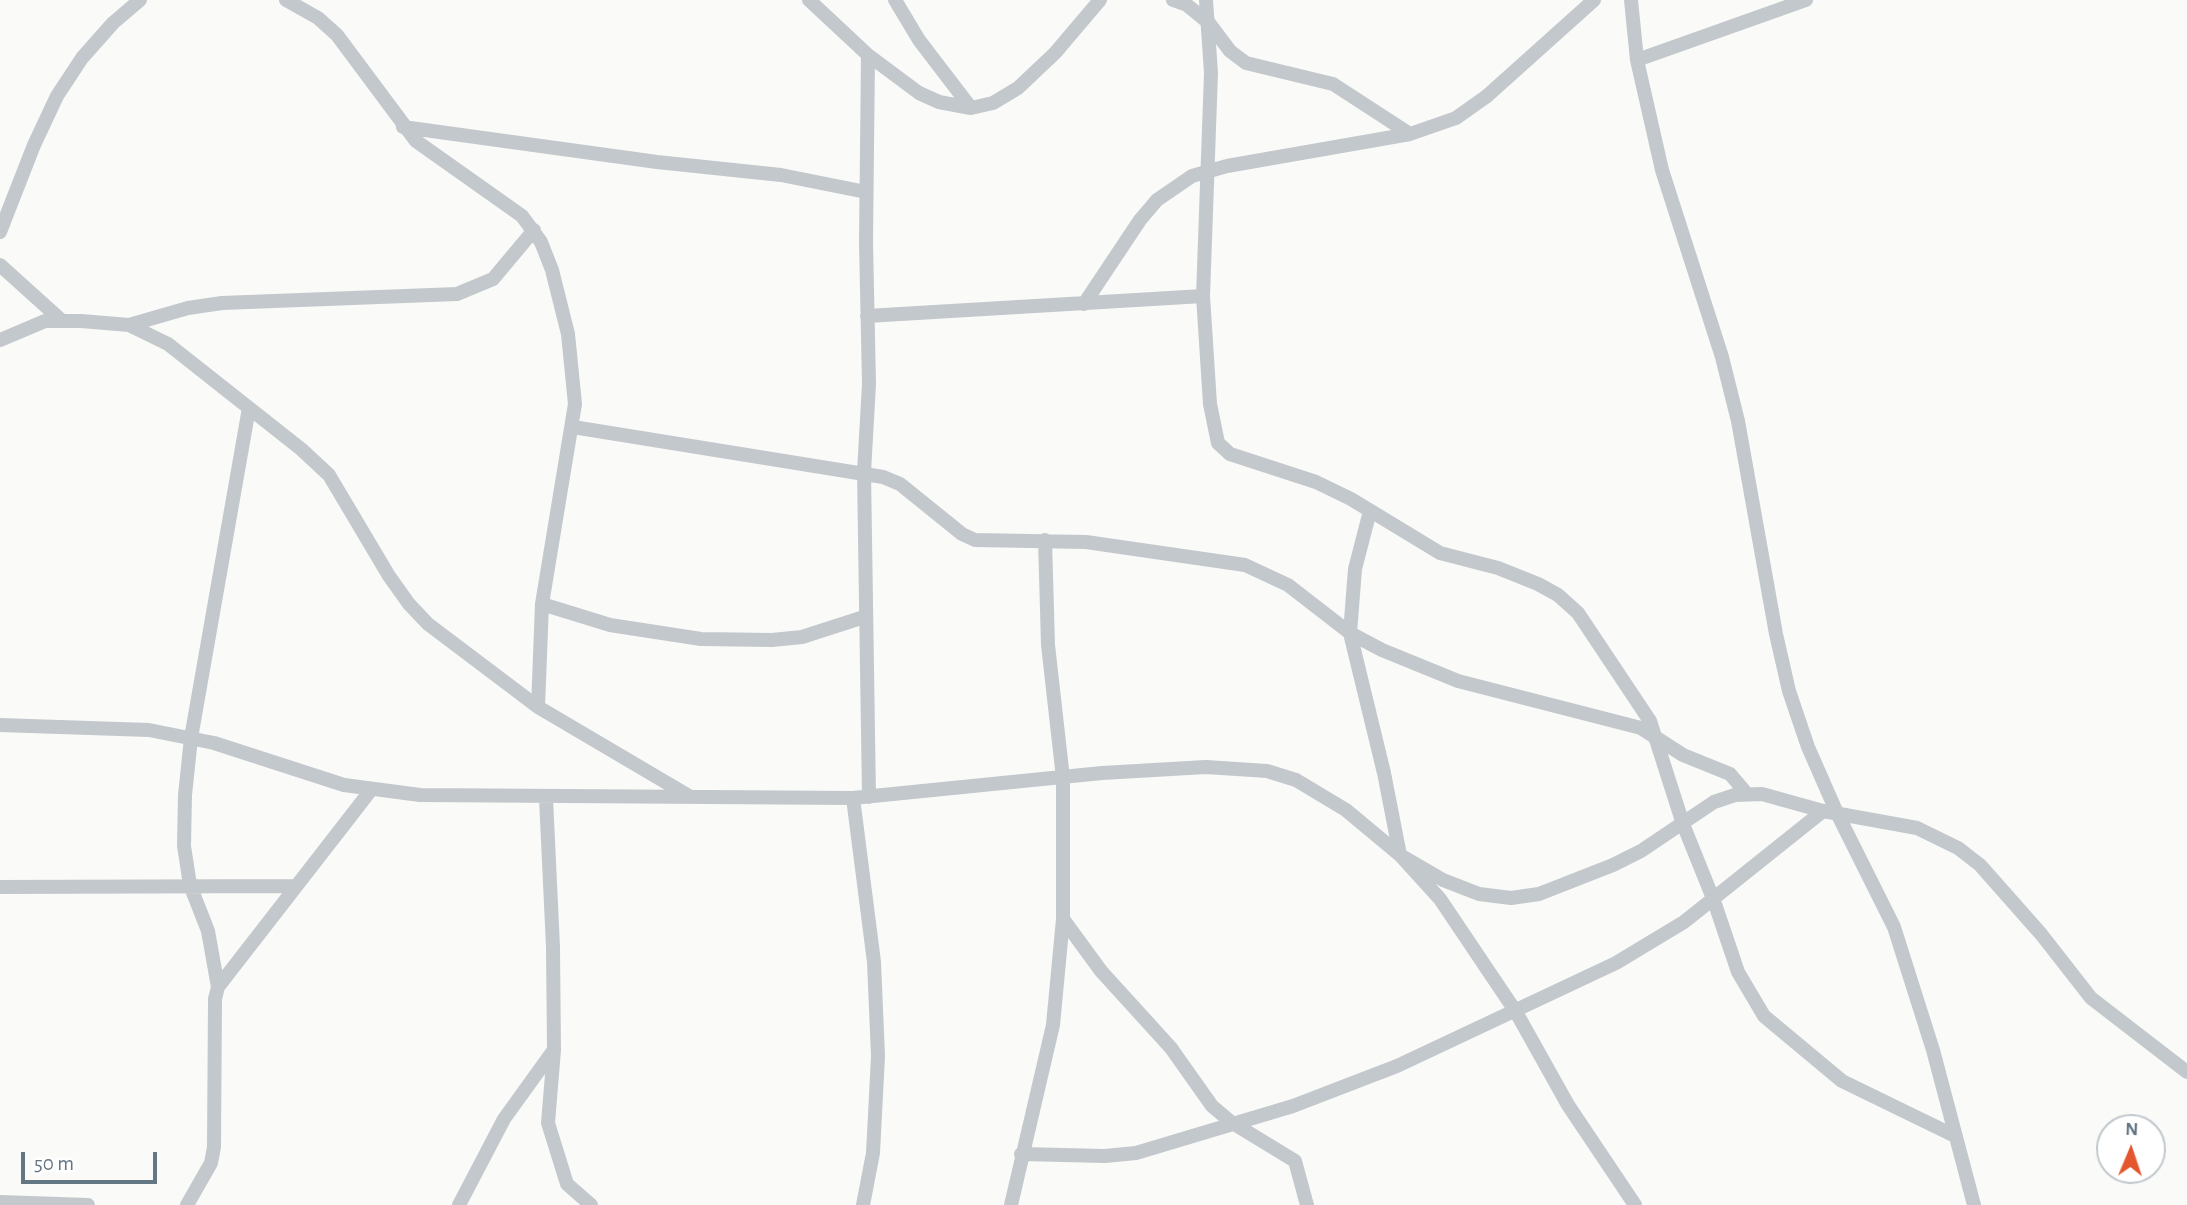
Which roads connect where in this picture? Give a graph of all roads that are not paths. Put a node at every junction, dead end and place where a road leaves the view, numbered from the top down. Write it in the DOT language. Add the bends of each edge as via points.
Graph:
graph roads {
  1 [pos="140,0"];
  2 [pos="286,0"];
  3 [pos="809,0"];
  4 [pos="895,0"];
  5 [pos="1100,0"];
  6 [pos="1173,0"];
  7 [pos="1206,0"];
  8 [pos="1594,0"];
  9 [pos="1631,0"];
  10 [pos="1806,0"];
  11 [pos="1209,23"];
  12 [pos="868,55"];
  13 [pos="1637,60"];
  14 [pos="971,108"];
  15 [pos="403,127"];
  16 [pos="1410,134"];
  17 [pos="1207,170"];
  18 [pos="866,192"];
  19 [pos="534,230"];
  20 [pos="0,232"];
  21 [pos="0,265"];
  22 [pos="1203,296"];
  23 [pos="1084,303"];
  24 [pos="867,316"];
  25 [pos="61,320"];
  26 [pos="129,325"];
  27 [pos="0,340"];
  28 [pos="249,408"];
  29 [pos="573,426"];
  30 [pos="864,472"];
  31 [pos="1370,511"];
  32 [pos="1045,540"];
  33 [pos="542,604"];
  34 [pos="864,617"];
  35 [pos="1350,633"];
  36 [pos="538,707"];
  37 [pos="0,725"];
  38 [pos="1657,736"];
  39 [pos="191,738"];
  40 [pos="1063,778"];
  41 [pos="372,790"];
  42 [pos="1747,793"];
  43 [pos="692,797"];
  44 [pos="869,797"];
  45 [pos="546,798"];
  46 [pos="853,798"];
  47 [pos="1830,812"];
  48 [pos="1683,824"];
  49 [pos="1400,855"];
  50 [pos="190,886"];
  51 [pos="295,886"];
  52 [pos="0,887"];
  53 [pos="1714,901"];
  54 [pos="1063,919"];
  55 [pos="218,987"];
  56 [pos="1516,1012"];
  57 [pos="554,1050"];
  58 [pos="2187,1072"];
  59 [pos="1231,1122"];
  60 [pos="1955,1136"];
  61 [pos="1021,1154"];
  62 [pos="0,1202"];
  63 [pos="88,1205"];
  64 [pos="187,1205"];
  65 [pos="459,1205"];
  66 [pos="591,1205"];
  67 [pos="863,1205"];
  68 [pos="1011,1205"];
  69 [pos="1307,1205"];
  70 [pos="1635,1205"];
  71 [pos="1975,1205"];
  1 -- 20 [label="street" via="82,58 57,96"];
  2 -- 15 [label="street" via="337,35"];
  3 -- 12 [label="street"];
  4 -- 14 [label="street"];
  5 -- 14 [label="street" via="1018,88 993,103"];
  6 -- 11 [label="street"];
  7 -- 11 [label="street"];
  8 -- 16 [label="street" via="1473,107 1457,118"];
  9 -- 13 [label="street"];
  10 -- 13 [label="street"];
  11 -- 16 [label="street" via="1230,51 1247,63 1333,84"];
  11 -- 17 [label="street"];
  12 -- 14 [label="street" via="919,93"];
  12 -- 18 [label="street"];
  13 -- 47 [label="street" via="1662,170 1738,421 1789,691"];
  15 -- 18 [label="street" via="781,175"];
  15 -- 19 [label="street" via="434,156 502,199"];
  16 -- 17 [label="street"];
  17 -- 22 [label="street"];
  17 -- 23 [label="street" via="1157,200 1119,246"];
  18 -- 24 [label="street"];
  19 -- 26 [label="street" via="493,279 457,294 222,303"];
  19 -- 29 [label="street" via="552,270 569,334"];
  21 -- 25 [label="street"];
  22 -- 23 [label="street"];
  22 -- 31 [label="street" via="1210,404 1218,443 1230,454 1315,482"];
  23 -- 24 [label="street"];
  24 -- 30 [label="street"];
  25 -- 26 [label="street"];
  25 -- 27 [label="street" via="45,321"];
  26 -- 28 [label="street" via="168,344"];
  28 -- 36 [label="street" via="329,475 389,576 422,618"];
  28 -- 39 [label="street"];
  29 -- 30 [label="street"];
  29 -- 33 [label="street"];
  30 -- 32 [label="street" via="900,484 968,538"];
  30 -- 34 [label="street"];
  31 -- 35 [label="street" via="1355,569"];
  31 -- 38 [label="street" via="1440,554 1497,568 1558,596 1578,613 1605,650"];
  32 -- 35 [label="street" via="1110,544 1245,565 1288,584"];
  32 -- 40 [label="street" via="1048,645"];
  33 -- 34 [label="street" via="610,625 701,639 802,637"];
  33 -- 36 [label="street"];
  34 -- 44 [label="street"];
  35 -- 38 [label="street" via="1458,681 1621,720"];
  35 -- 49 [label="street"];
  36 -- 43 [label="street"];
  37 -- 39 [label="street" via="112,727"];
  38 -- 42 [label="street" via="1683,755 1730,774"];
  38 -- 48 [label="street"];
  39 -- 41 [label="street" via="303,775"];
  39 -- 50 [label="street" via="184,817"];
  40 -- 44 [label="street"];
  40 -- 49 [label="street" via="1206,767 1267,771 1325,796"];
  40 -- 54 [label="street"];
  41 -- 45 [label="street"];
  41 -- 51 [label="street"];
  42 -- 47 [label="street"];
  42 -- 48 [label="street" via="1714,802"];
  43 -- 45 [label="street"];
  43 -- 46 [label="street"];
  44 -- 46 [label="street"];
  45 -- 57 [label="street"];
  46 -- 67 [label="street" via="874,962 878,1056 873,1153"];
  47 -- 53 [label="street"];
  47 -- 58 [label="street" via="1917,828 1958,848 1980,865 2091,998"];
  47 -- 60 [label="street" via="1894,927"];
  48 -- 49 [label="street" via="1585,878 1511,898 1479,894"];
  48 -- 53 [label="street"];
  49 -- 56 [label="street" via="1440,899"];
  50 -- 51 [label="street"];
  50 -- 52 [label="street"];
  50 -- 55 [label="street" via="208,931"];
  51 -- 55 [label="street"];
  53 -- 56 [label="street" via="1616,963"];
  53 -- 60 [label="street" via="1738,972 1764,1016 1842,1081"];
  54 -- 59 [label="street" via="1101,971 1171,1048 1212,1106"];
  54 -- 61 [label="street" via="1053,1025"];
  55 -- 64 [label="street" via="214,1147 211,1163"];
  56 -- 59 [label="street" via="1397,1066 1293,1106"];
  56 -- 70 [label="street" via="1568,1105"];
  57 -- 65 [label="street" via="504,1119"];
  57 -- 66 [label="street" via="548,1123 567,1184"];
  59 -- 61 [label="street" via="1136,1153"];
  59 -- 69 [label="street" via="1290,1156"];
  60 -- 71 [label="street"];
  61 -- 68 [label="street"];
  62 -- 63 [label="street"];
}
